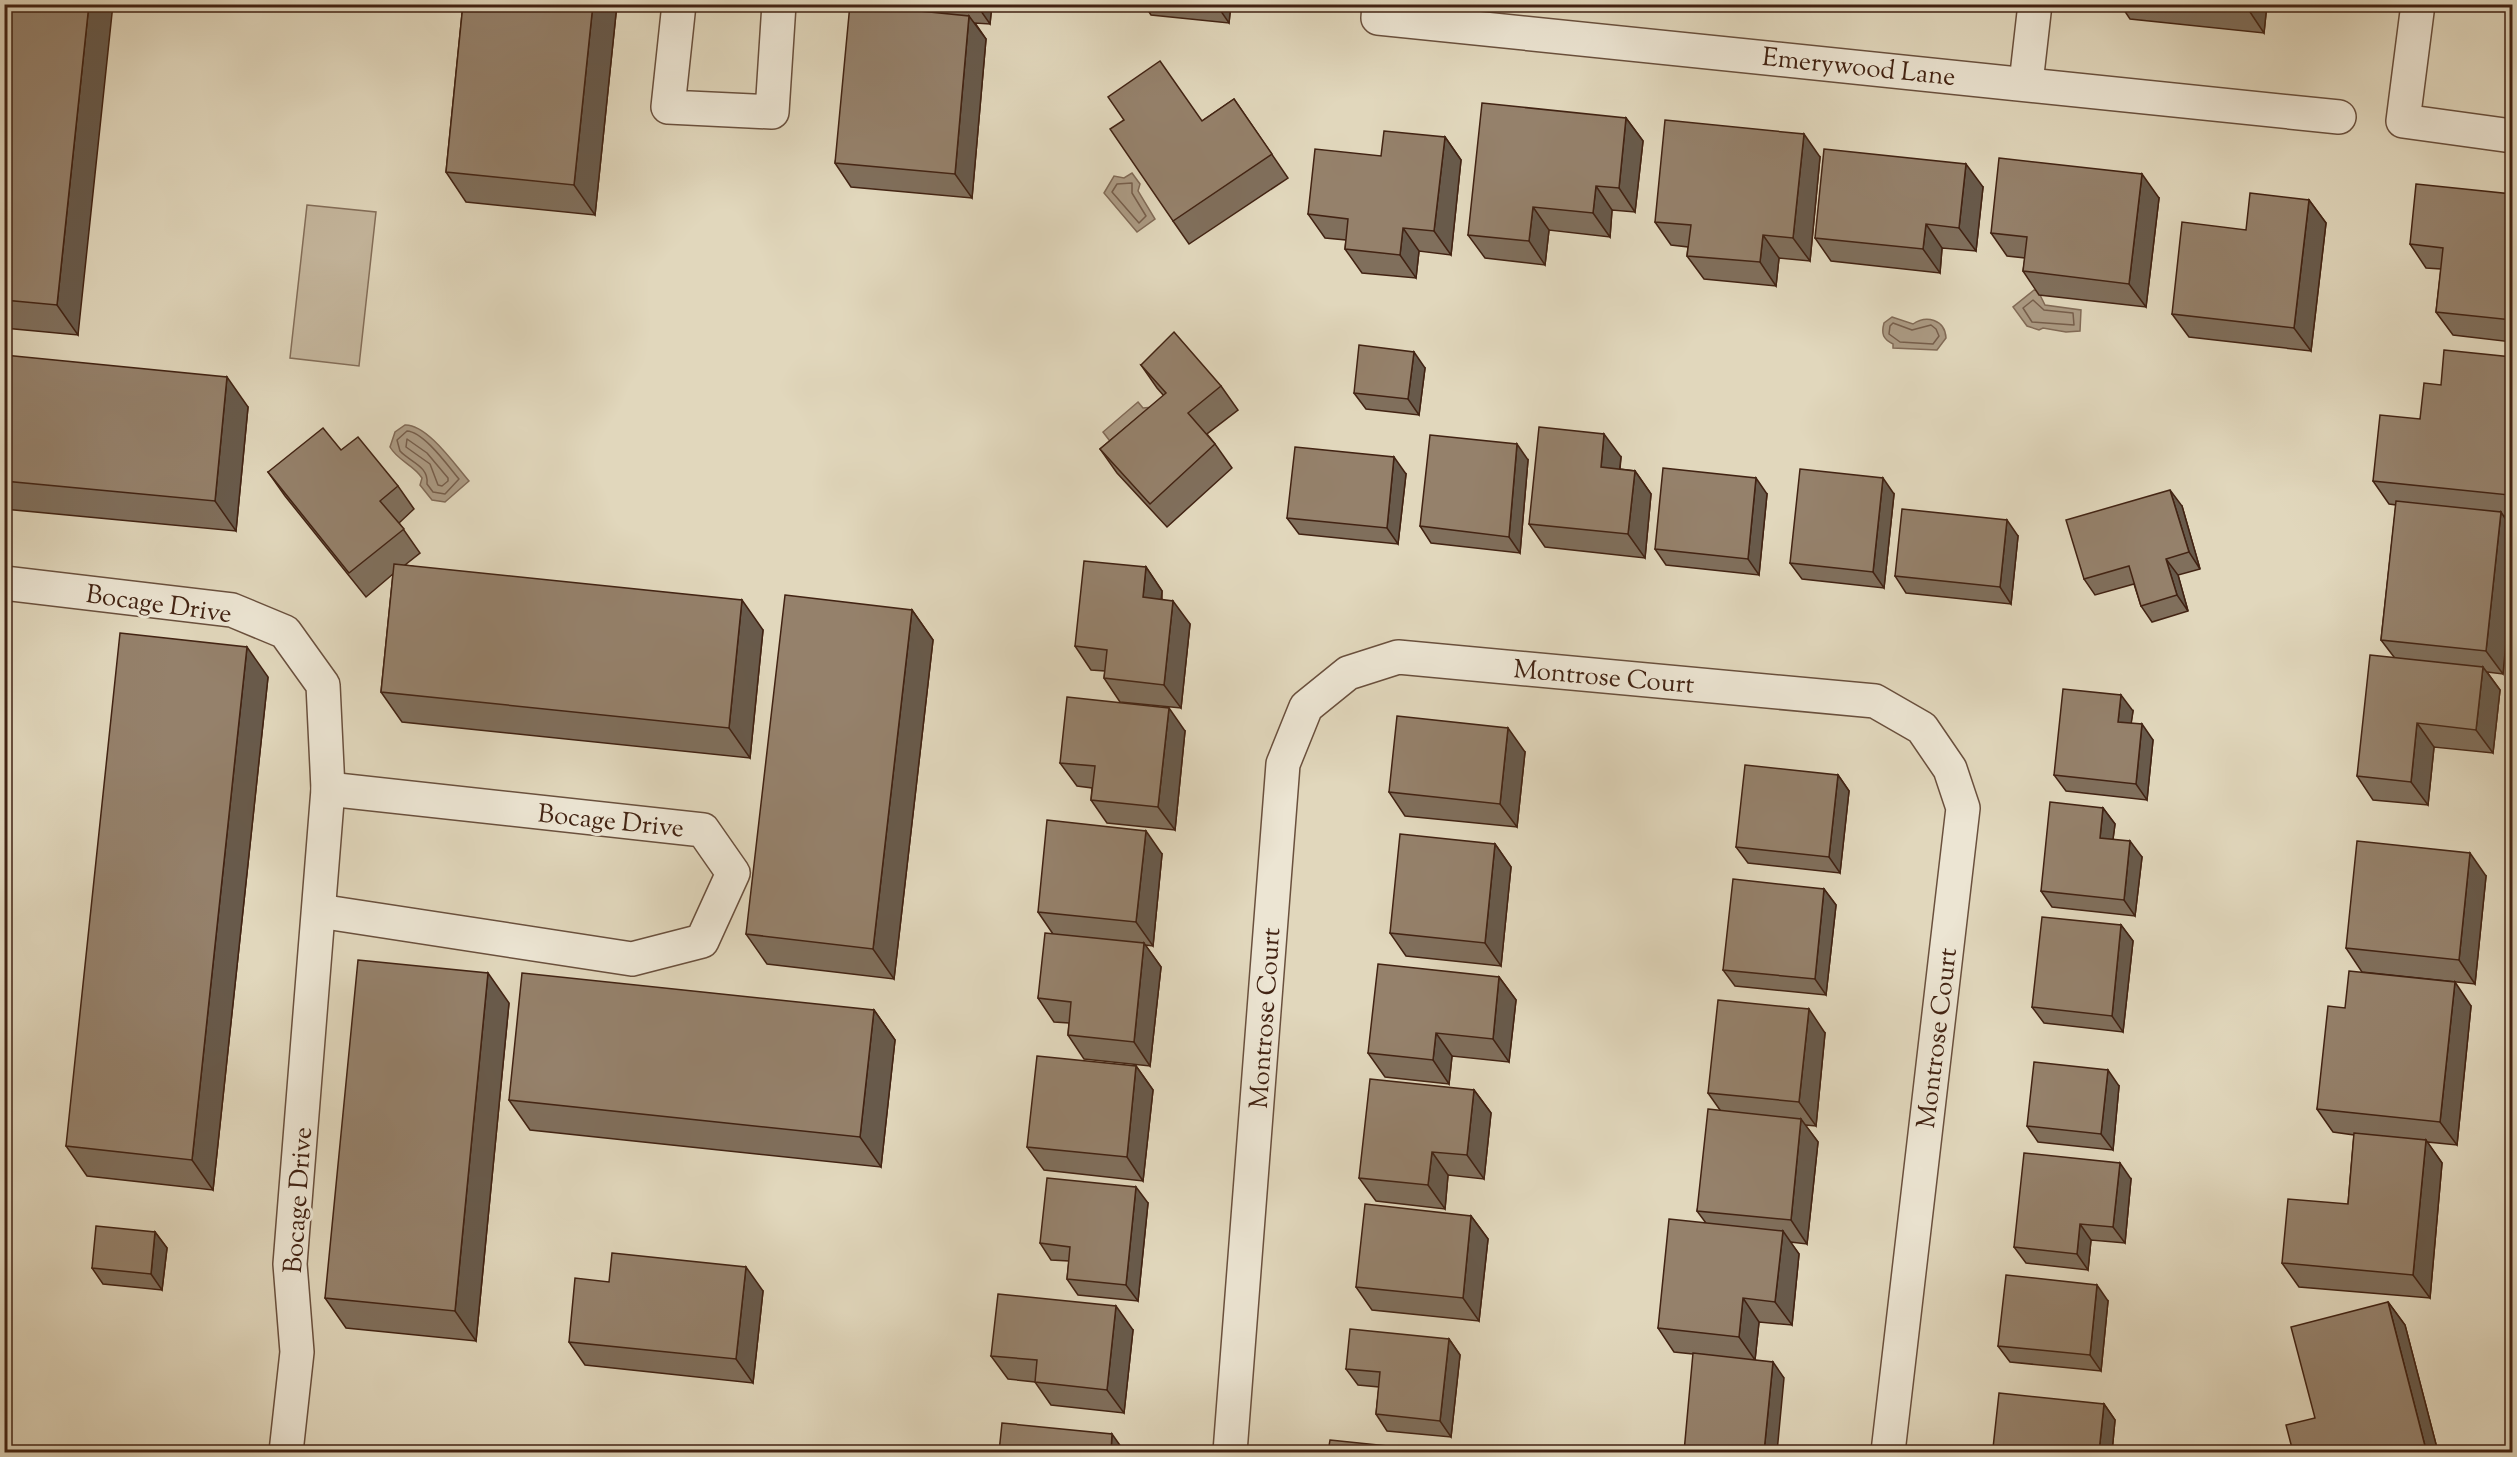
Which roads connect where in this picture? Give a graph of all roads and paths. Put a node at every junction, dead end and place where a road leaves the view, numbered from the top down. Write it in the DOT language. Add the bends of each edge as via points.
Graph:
graph roads {
  1 [pos="679,4"];
  2 [pos="779,4"];
  3 [pos="2035,4"];
  4 [pos="2418,4"];
  5 [pos="1379,11"];
  6 [pos="2026,83"];
  7 [pos="2339,117"];
  8 [pos="2512,136"];
  9 [pos="4,583"];
  10 [pos="328,789"];
  11 [pos="319,911"];
  12 [pos="286,1452"];
  13 [pos="1230,1452"];
  14 [pos="1888,1452"];
  1 -- 2 [label="street" via="668,107 772,112"];
  3 -- 6 [label="street"];
  4 -- 8 [label="street" via="2403,121"];
  5 -- 6 [label="street, Emerywood Lane"];
  6 -- 7 [label="street, Emerywood Lane"];
  9 -- 10 [label="street, Bocage Drive" via="232,610 285,632 323,685"];
  10 -- 11 [label="street, Bocage Drive"];
  10 -- 11 [label="street, Bocage Drive" via="703,830 733,873 702,941 632,959"];
  11 -- 12 [label="street, Bocage Drive" via="290,1264 297,1352"];
  13 -- 14 [label="street, Montrose Court" via="1283,764 1306,707 1348,673 1398,657 1875,701 1922,728 1950,769 1962,808"];
}
